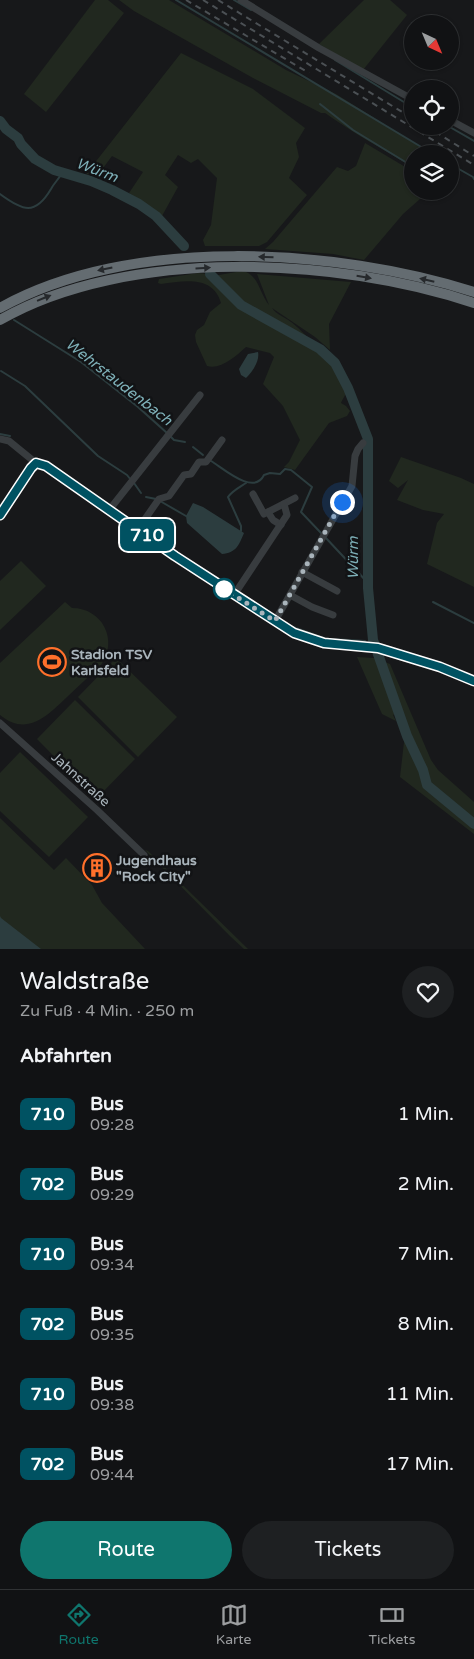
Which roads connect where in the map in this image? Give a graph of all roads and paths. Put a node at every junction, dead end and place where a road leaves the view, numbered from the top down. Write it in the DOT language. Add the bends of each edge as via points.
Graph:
graph roads {
  1 [pos="241,0"];
  2 [pos="404,96"];
  3 [pos="459,125"];
  4 [pos="474,133"];
  5 [pos="474,292"];
  6 [pos="474,303"];
  7 [pos="0,308"];
  8 [pos="0,320"];
  9 [pos="200,395"];
  10 [pos="0,439"];
  11 [pos="222,440"];
  12 [pos="363,443"];
  13 [pos="36,463"];
  14 [pos="253,494"];
  15 [pos="294,498"];
  16 [pos="284,504"];
  17 [pos="110,509"];
  18 [pos="268,512"];
  19 [pos="0,515"];
  20 [pos="280,526"];
  21 [pos="138,529"];
  22 [pos="302,572"];
  23 [pos="337,591"];
  24 [pos="234,595"];
  25 [pos="290,595"];
  26 [pos="333,615"];
  27 [pos="275,621"];
  28 [pos="474,681"];
  29 [pos="0,723"];
  30 [pos="144,855"];
  1 -- 2 [label="street"];
  3 -- 4 [label="street"];
  5 -- 7 [label="highway, one-way" via="404,274 340,263 224,256 162,260 98,270 47,286"];
  8 -- 6 [label="highway, one-way" via="50,296 101,280 150,272 218,267 282,268 342,274 403,284"];
  9 -- 17 [label="street"];
  10 -- 13 [label="street" via="9,441"];
  11 -- 21 [label="street" via="206,462 199,462 191,474 184,475 169,496 158,500"];
  12 -- 22 [label="street" via="356,456 352,486"];
  13 -- 17 [label="street" via="46,466"];
  13 -- 19 [label="street"];
  14 -- 18 [label="street" via="264,514"];
  15 -- 16 [label="street"];
  16 -- 18 [label="street"];
  16 -- 20 [label="street" via="287,515"];
  17 -- 21 [label="street"];
  18 -- 20 [label="street"];
  20 -- 24 [label="street"];
  21 -- 24 [label="street"];
  22 -- 23 [label="street"];
  22 -- 25 [label="street"];
  24 -- 27 [label="street"];
  25 -- 26 [label="street"];
  25 -- 27 [label="street"];
  27 -- 28 [label="street" via="294,633 317,641 374,648 440,667"];
  29 -- 30 [label="street, Jahnstraße"];
}
